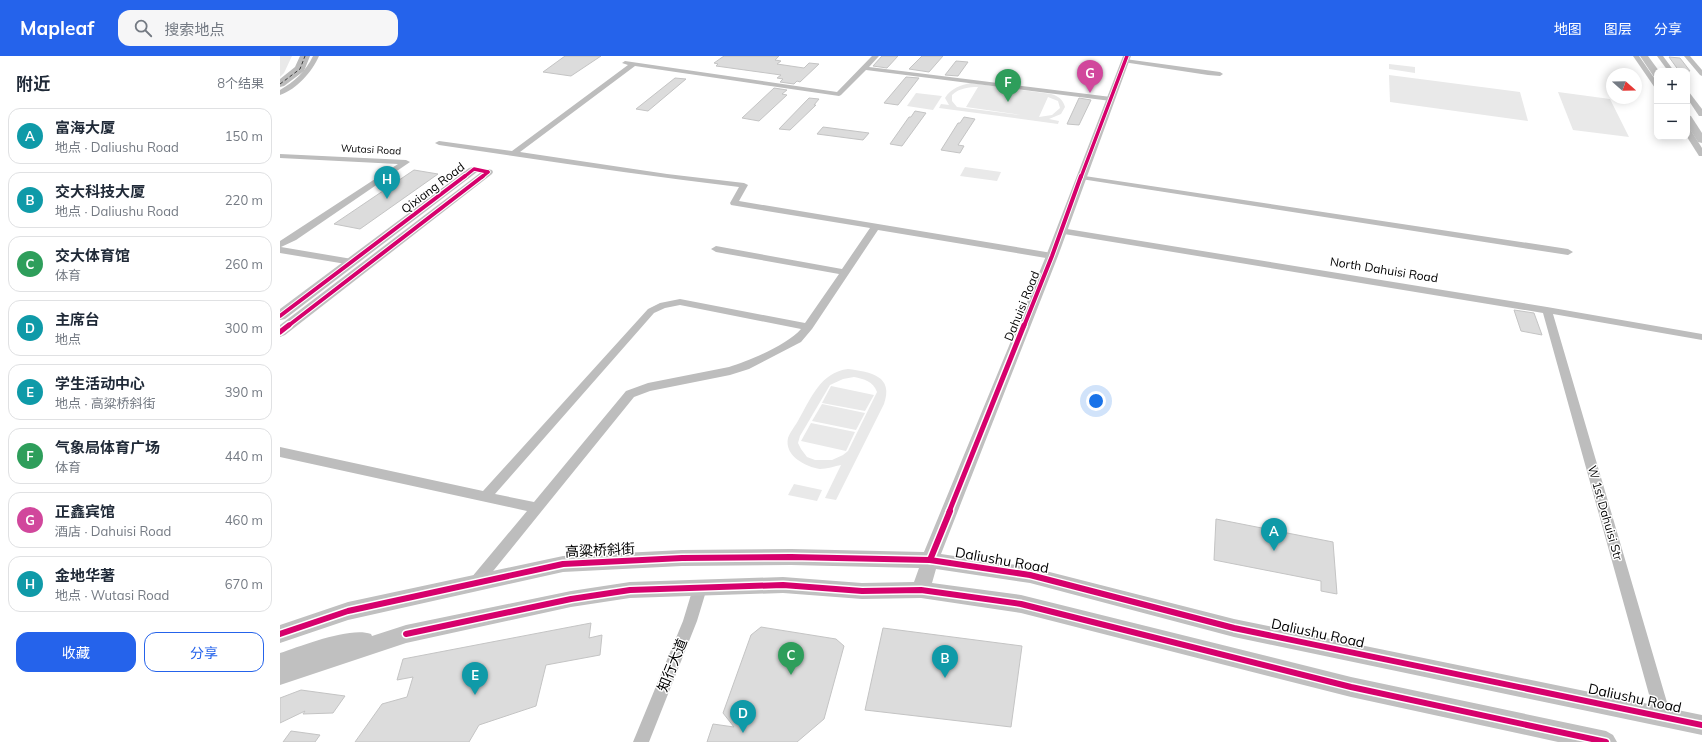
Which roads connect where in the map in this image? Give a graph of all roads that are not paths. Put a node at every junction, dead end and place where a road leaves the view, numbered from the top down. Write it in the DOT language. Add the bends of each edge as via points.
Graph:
graph roads {
  1 [pos="316,56"];
  2 [pos="634,56"];
  3 [pos="876,56"];
  4 [pos="1636,56"];
  5 [pos="1644,56"];
  6 [pos="1651,56"];
  7 [pos="1660,56"];
  8 [pos="1687,56"];
  9 [pos="1126,58"];
  10 [pos="634,64"];
  11 [pos="864,68"];
  12 [pos="1660,68"];
  13 [pos="1669,68"];
  14 [pos="1654,71"];
  15 [pos="1220,74"];
  16 [pos="1702,74"];
  17 [pos="1654,83"];
  18 [pos="280,93"];
  19 [pos="1690,97"];
  20 [pos="1111,99"];
  21 [pos="1690,111"];
  22 [pos="1702,114"];
  23 [pos="1690,122"];
  24 [pos="1702,129"];
  25 [pos="1690,136"];
  26 [pos="1702,140"];
  27 [pos="439,143"];
  28 [pos="513,154"];
  29 [pos="1702,154"];
  30 [pos="280,156"];
  31 [pos="1081,177"];
  32 [pos="416,213"];
  33 [pos="430,216"];
  34 [pos="875,227"];
  35 [pos="1061,231"];
  36 [pos="280,245"];
  37 [pos="716,249"];
  38 [pos="280,250"];
  39 [pos="1568,252"];
  40 [pos="1052,256"];
  41 [pos="352,262"];
  42 [pos="845,272"];
  43 [pos="1547,310"];
  44 [pos="280,316"];
  45 [pos="808,328"];
  46 [pos="280,332"];
  47 [pos="1702,336"];
  48 [pos="280,452"];
  49 [pos="485,497"];
  50 [pos="536,508"];
  51 [pos="930,560"];
  52 [pos="476,582"];
  53 [pos="700,588"];
  54 [pos="921,590"];
  55 [pos="411,598"];
  56 [pos="280,634"];
  57 [pos="406,634"];
  58 [pos="280,645"];
  59 [pos="280,662"];
  60 [pos="280,675"];
  61 [pos="1663,716"];
  62 [pos="1702,725"];
  63 [pos="641,742"];
  64 [pos="1606,742"];
  1 -- 18 [label="street" via="303,76"];
  2 -- 10 [label="street" via="624,63"];
  3 -- 11 [label="street"];
  4 -- 17 [label="street"];
  5 -- 14 [label="main road"];
  6 -- 12 [label="main road"];
  7 -- 13 [label="street"];
  8 -- 16 [label="street"];
  9 -- 15 [label="street" via="1191,72"];
  9 -- 20 [label="main road, Dahuisi Road"];
  10 -- 11 [label="street" via="839,94"];
  10 -- 28 [label="street"];
  11 -- 20 [label="street"];
  19 -- 22 [label="street"];
  20 -- 31 [label="main road, Dahuisi Road"];
  21 -- 24 [label="main road"];
  23 -- 26 [label="main road"];
  25 -- 29 [label="street"];
  27 -- 28 [label="street"];
  28 -- 34 [label="street" via="744,185 734,203"];
  30 -- 36 [label="street, Wutasi Road" via="406,162"];
  31 -- 35 [label="main road, Dahuisi Road"];
  31 -- 39 [label="street"];
  32 -- 33 [label="main road"];
  32 -- 33 [label="main road, Qixiang Road" via="474,169 488,172"];
  32 -- 41 [label="main road, Qixiang Road"];
  33 -- 46 [label="main road, Qixiang Road"];
  34 -- 40 [label="street"];
  34 -- 42 [label="street"];
  35 -- 40 [label="main road, Dahuisi Road"];
  35 -- 43 [label="street, North Dahuisi Road"];
  37 -- 42 [label="street"];
  38 -- 41 [label="street"];
  40 -- 51 [label="main road, Dahuisi Road"];
  41 -- 44 [label="main road, Qixiang Road"];
  42 -- 45 [label="street"];
  43 -- 47 [label="street, North Dahuisi Road"];
  43 -- 61 [label="street, W 1st Dahuisi Str"];
  45 -- 49 [label="street" via="680,302 663,305 651,311"];
  45 -- 50 [label="street" via="797,340 745,366 648,387 630,394"];
  48 -- 49 [label="street"];
  49 -- 50 [label="street"];
  50 -- 52 [label="street"];
  51 -- 52 [label="main road, 高粱桥斜街" via="682,558 562,564"];
  51 -- 54 [label="main road, Dahuisi Road"];
  51 -- 61 [label="main road, Daliushu Road" via="1030,575 1234,628"];
  52 -- 55 [label="main road, 高粱桥斜街"];
  53 -- 54 [label="main road" via="783,585 862,591"];
  53 -- 57 [label="main road" via="630,590 570,599"];
  53 -- 63 [label="street, 知行大道" via="690,620"];
  54 -- 64 [label="main road" via="1021,604 1351,688"];
  55 -- 56 [label="main road, 高粱桥斜街" via="348,611"];
  55 -- 58 [label="main road"];
  57 -- 59 [label="main road" via="337,644"];
  57 -- 60 [label="main road"];
  61 -- 62 [label="main road, Daliushu Road"];
}
